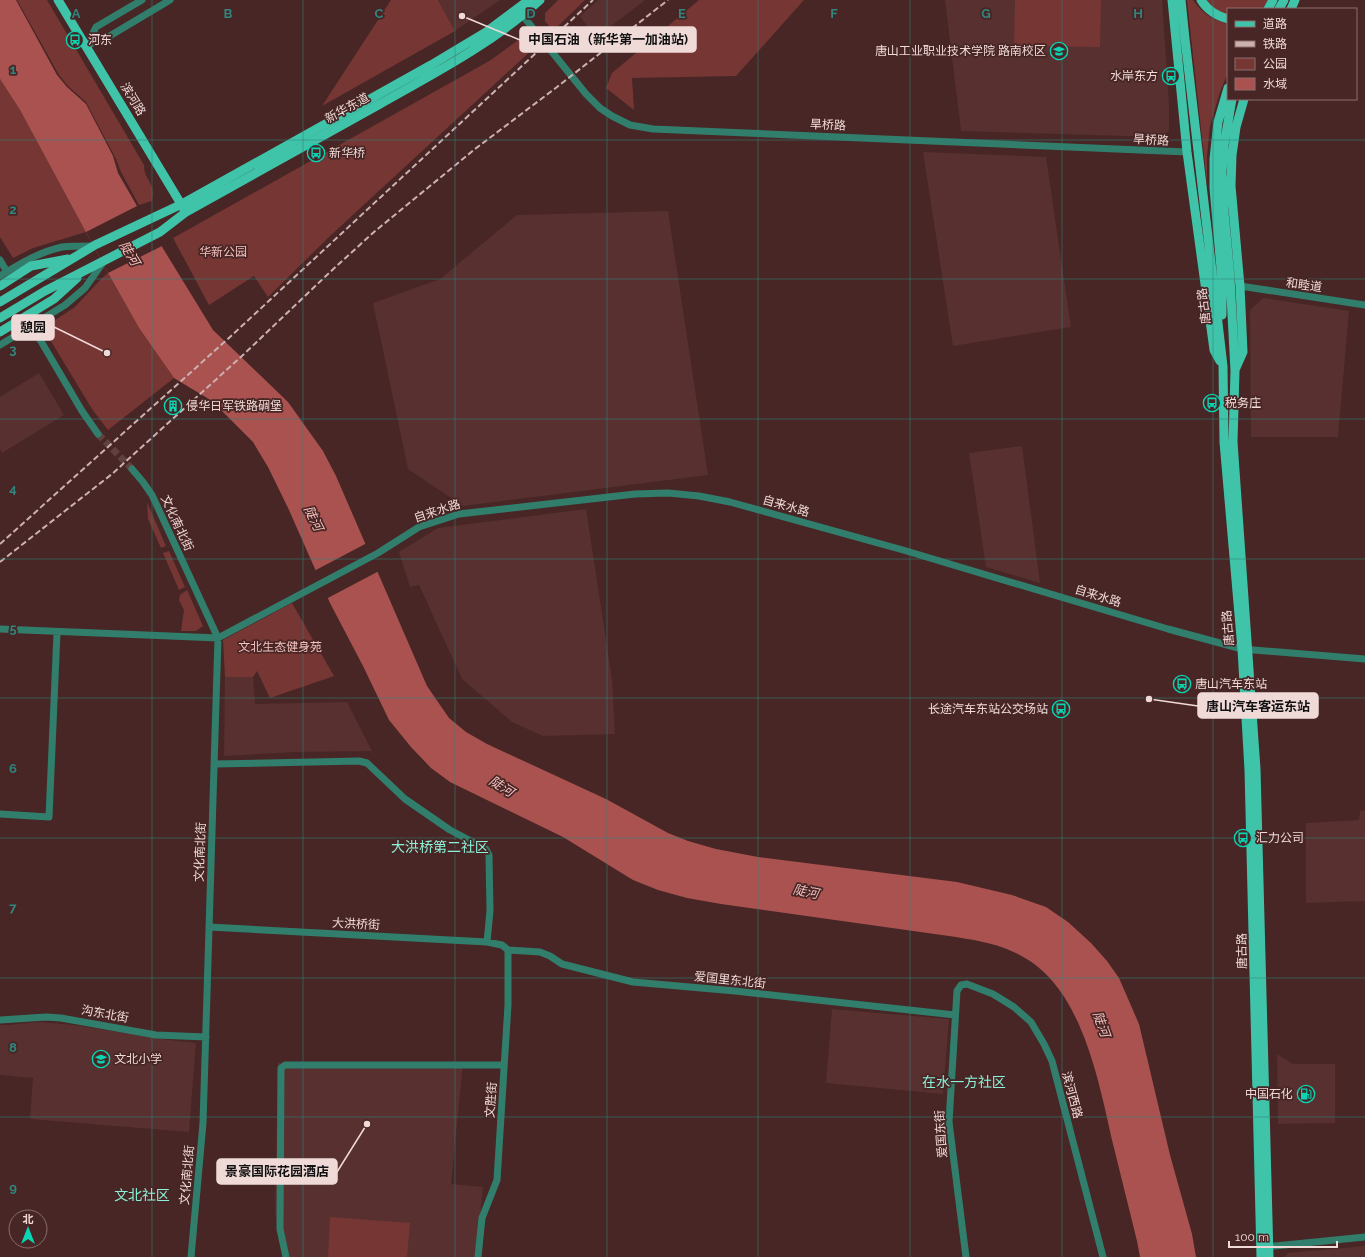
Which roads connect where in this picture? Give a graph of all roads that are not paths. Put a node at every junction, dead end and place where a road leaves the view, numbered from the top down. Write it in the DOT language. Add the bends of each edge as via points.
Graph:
graph roads {
  1 [pos="58,0"];
  2 [pos="142,0"];
  3 [pos="170,0"];
  4 [pos="529,0"];
  5 [pos="540,0"];
  6 [pos="1172,0"];
  7 [pos="1181,0"];
  8 [pos="1200,0"];
  9 [pos="520,13"];
  10 [pos="1227,19"];
  11 [pos="87,45"];
  12 [pos="1227,91"];
  13 [pos="1232,100"];
  14 [pos="1244,100"];
  15 [pos="1187,152"];
  16 [pos="184,208"];
  17 [pos="95,246"];
  18 [pos="75,257"];
  19 [pos="0,260"];
  20 [pos="104,261"];
  21 [pos="85,271"];
  22 [pos="7,272"];
  23 [pos="0,276"];
  24 [pos="1222,280"];
  25 [pos="0,286"];
  26 [pos="1240,286"];
  27 [pos="0,302"];
  28 [pos="1365,305"];
  29 [pos="0,318"];
  30 [pos="32,326"];
  31 [pos="0,332"];
  32 [pos="0,345"];
  33 [pos="1223,366"];
  34 [pos="1235,371"];
  35 [pos="98,434"];
  36 [pos="132,469"];
  37 [pos="0,629"];
  38 [pos="57,632"];
  39 [pos="218,638"];
  40 [pos="1245,649"];
  41 [pos="1365,659"];
  42 [pos="214,764"];
  43 [pos="0,814"];
  44 [pos="209,927"];
  45 [pos="487,942"];
  46 [pos="508,950"];
  47 [pos="961,986"];
  48 [pos="956,1015"];
  49 [pos="0,1020"];
  50 [pos="206,1037"];
  51 [pos="504,1065"];
  52 [pos="1365,1237"];
  53 [pos="1265,1247"];
  54 [pos="191,1257"];
  55 [pos="286,1257"];
  56 [pos="478,1257"];
  57 [pos="966,1257"];
  58 [pos="1103,1257"];
  59 [pos="1261,1257"];
  60 [pos="1270,1257"];
  1 -- 11 [label="main road, 滨河路"];
  2 -- 11 [label="street" via="96,27"];
  3 -- 11 [label="street" via="104,40"];
  4 -- 9 [label="main road, 新华东道"];
  5 -- 9 [label="main road, 新华东道"];
  6 -- 15 [label="main road"];
  7 -- 24 [label="main road, 唐古路"];
  8 -- 10 [label="main road" via="1210,10"];
  9 -- 15 [label="street, 旱桥路" via="586,94 612,116 630,125 653,129"];
  9 -- 16 [label="main road, 新华东道"];
  11 -- 16 [label="main road, 滨河路"];
  12 -- 24 [label="main road" via="1218,122 1214,158"];
  13 -- 24 [label="main road, 唐古路" via="1222,173"];
  14 -- 26 [label="main road" via="1236,127 1231,186"];
  15 -- 33 [label="main road" via="1214,350"];
  16 -- 17 [label="main road, 新华东道" via="152,218"];
  16 -- 20 [label="main road, 新华东道" via="160,232"];
  17 -- 18 [label="main road"];
  17 -- 22 [label="street" via="62,247 39,254"];
  18 -- 25 [label="main road" via="31,266"];
  18 -- 27 [label="main road"];
  19 -- 22 [label="street"];
  20 -- 21 [label="main road"];
  20 -- 30 [label="street" via="85,288 66,305"];
  21 -- 29 [label="main road"];
  21 -- 31 [label="main road" via="54,299"];
  22 -- 23 [label="street"];
  24 -- 33 [label="main road, 唐古路"];
  24 -- 34 [label="main road, 唐古路" via="1232,334"];
  26 -- 28 [label="street, 和睦道"];
  26 -- 34 [label="main road" via="1243,352"];
  30 -- 32 [label="street"];
  30 -- 35 [label="street"];
  33 -- 40 [label="main road, 唐古路" via="1224,442"];
  34 -- 40 [label="main road, 唐古路" via="1233,442"];
  36 -- 39 [label="street, 文化南北街" via="152,495"];
  37 -- 38 [label="street"];
  38 -- 39 [label="street"];
  38 -- 43 [label="street" via="49,817"];
  39 -- 40 [label="street, 自来水路" via="378,552 419,527 458,514 635,494 668,493 730,502"];
  39 -- 42 [label="street, 文化南北街"];
  40 -- 41 [label="street, 自来水路"];
  40 -- 53 [label="main road, 唐古路" via="1256,770"];
  42 -- 44 [label="street, 文化南北街"];
  42 -- 45 [label="street" via="359,761 367,763 404,798 450,830 486,848 489,855 490,911"];
  44 -- 45 [label="street, 大洪桥街"];
  44 -- 50 [label="street, 文化南北街"];
  45 -- 46 [label="street, 大洪桥街" via="502,945"];
  46 -- 48 [label="street, 爱国里东北街" via="540,952 562,964 633,982"];
  46 -- 51 [label="street, 文胜街"];
  47 -- 48 [label="street, 爱国东街" via="957,992"];
  47 -- 58 [label="street, 滨河西路" via="967,984 993,994 1014,1007 1031,1022 1044,1044 1052,1061"];
  48 -- 57 [label="street, 爱国东街" via="949,1122"];
  49 -- 50 [label="street, 沟东北街" via="61,1018 156,1035"];
  50 -- 54 [label="street, 文化南北街"];
  51 -- 55 [label="street" via="286,1065 281,1068 280,1230"];
  51 -- 56 [label="street, 文胜街" via="497,1180 482,1218"];
  52 -- 53 [label="street"];
  53 -- 59 [label="main road, 唐古路"];
  53 -- 60 [label="main road, 唐古路"];
}
